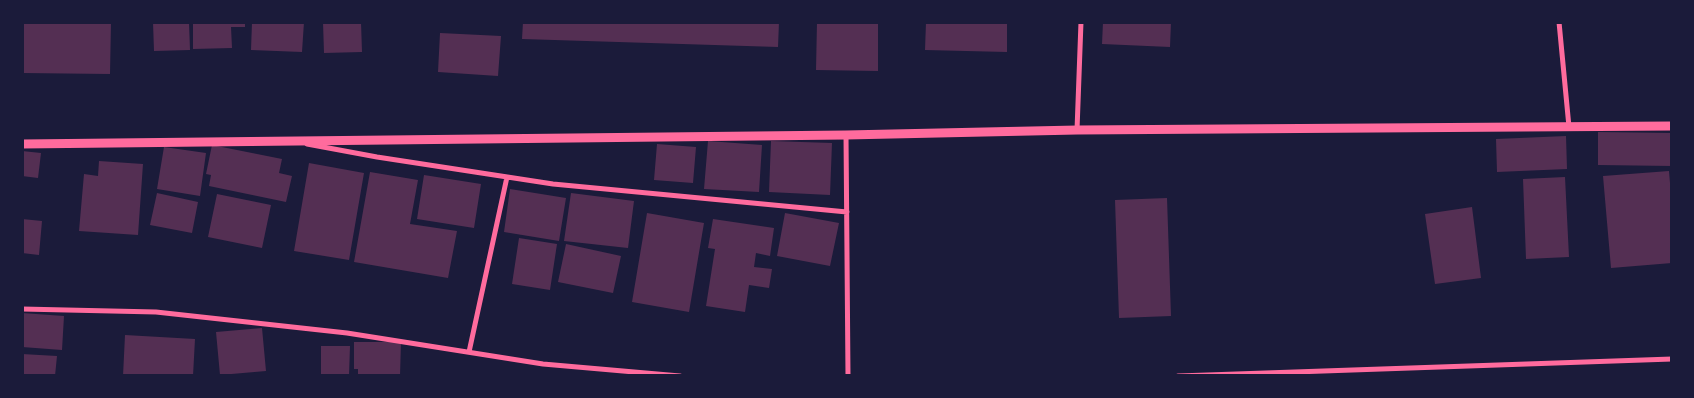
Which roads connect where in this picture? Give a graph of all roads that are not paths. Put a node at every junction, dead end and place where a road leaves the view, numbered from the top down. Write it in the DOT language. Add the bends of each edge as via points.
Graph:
graph roads {
  1 [pos="1081,22"];
  2 [pos="1559,22"];
  3 [pos="1672,126"];
  4 [pos="1569,127"];
  5 [pos="1077,130"];
  6 [pos="846,135"];
  7 [pos="292,141"];
  8 [pos="22,144"];
  9 [pos="507,177"];
  10 [pos="847,212"];
  11 [pos="22,309"];
  12 [pos="469,352"];
  13 [pos="1672,359"];
  14 [pos="1276,374"];
  15 [pos="680,376"];
  16 [pos="848,376"];
  17 [pos="1178,376"];
  1 -- 5 [label="street"];
  2 -- 4 [label="street"];
  3 -- 4 [label="street"];
  4 -- 5 [label="street"];
  5 -- 6 [label="street"];
  6 -- 7 [label="street"];
  6 -- 10 [label="street"];
  7 -- 8 [label="street"];
  7 -- 9 [label="street"];
  9 -- 10 [label="street"];
  9 -- 12 [label="street"];
  10 -- 16 [label="street"];
  11 -- 12 [label="street" via="156,312 347,333"];
  12 -- 15 [label="street" via="543,364"];
  13 -- 14 [label="street"];
  14 -- 17 [label="street"];
}
